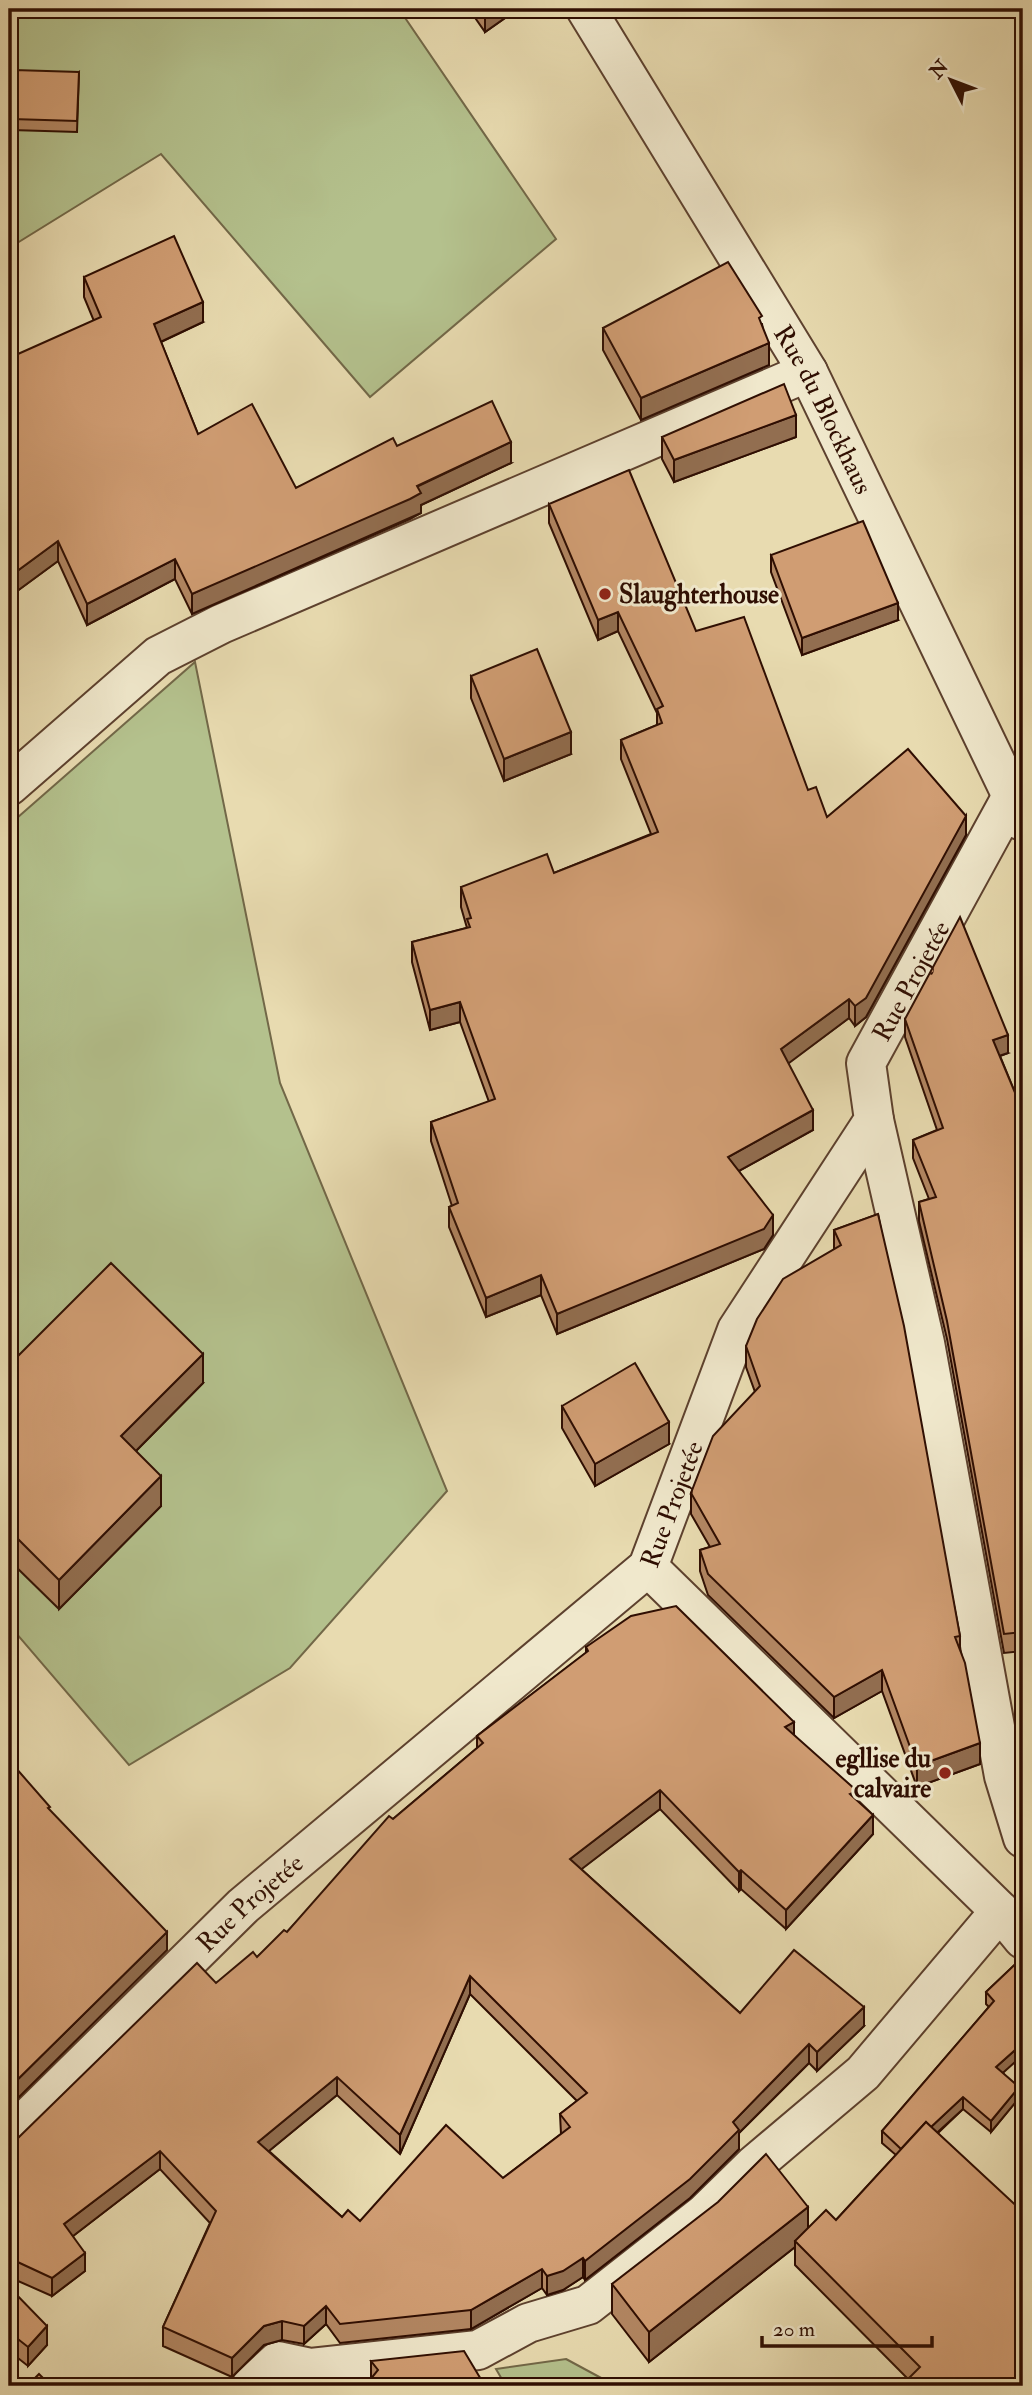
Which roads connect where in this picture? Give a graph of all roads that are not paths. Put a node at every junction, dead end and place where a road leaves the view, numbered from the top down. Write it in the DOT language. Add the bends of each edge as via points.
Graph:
graph roads {
  1 [pos="586,9"];
  2 [pos="808,372"];
  3 [pos="9,786"];
  4 [pos="1018,812"];
  5 [pos="874,1120"];
  6 [pos="648,1567"];
  7 [pos="1023,1838"];
  8 [pos="1012,1925"];
  9 [pos="9,2137"];
  10 [pos="251,2386"];
  1 -- 2 [label="street, Rue du Blockhaus"];
  2 -- 3 [label="street" via="221,624 158,656"];
  2 -- 4 [label="street, Rue du Blockhaus"];
  4 -- 5 [label="street, Rue Projetée" via="866,1063"];
  5 -- 6 [label="street, Rue Projetée" via="737,1330"];
  5 -- 7 [label="street" via="925,1343 1003,1776"];
  6 -- 8 [label="street"];
  6 -- 9 [label="street, Rue Projetée" via="243,1906"];
  8 -- 10 [label="street" via="863,2073 704,2214 588,2305 528,2323 478,2350 311,2368 278,2361"];
}
